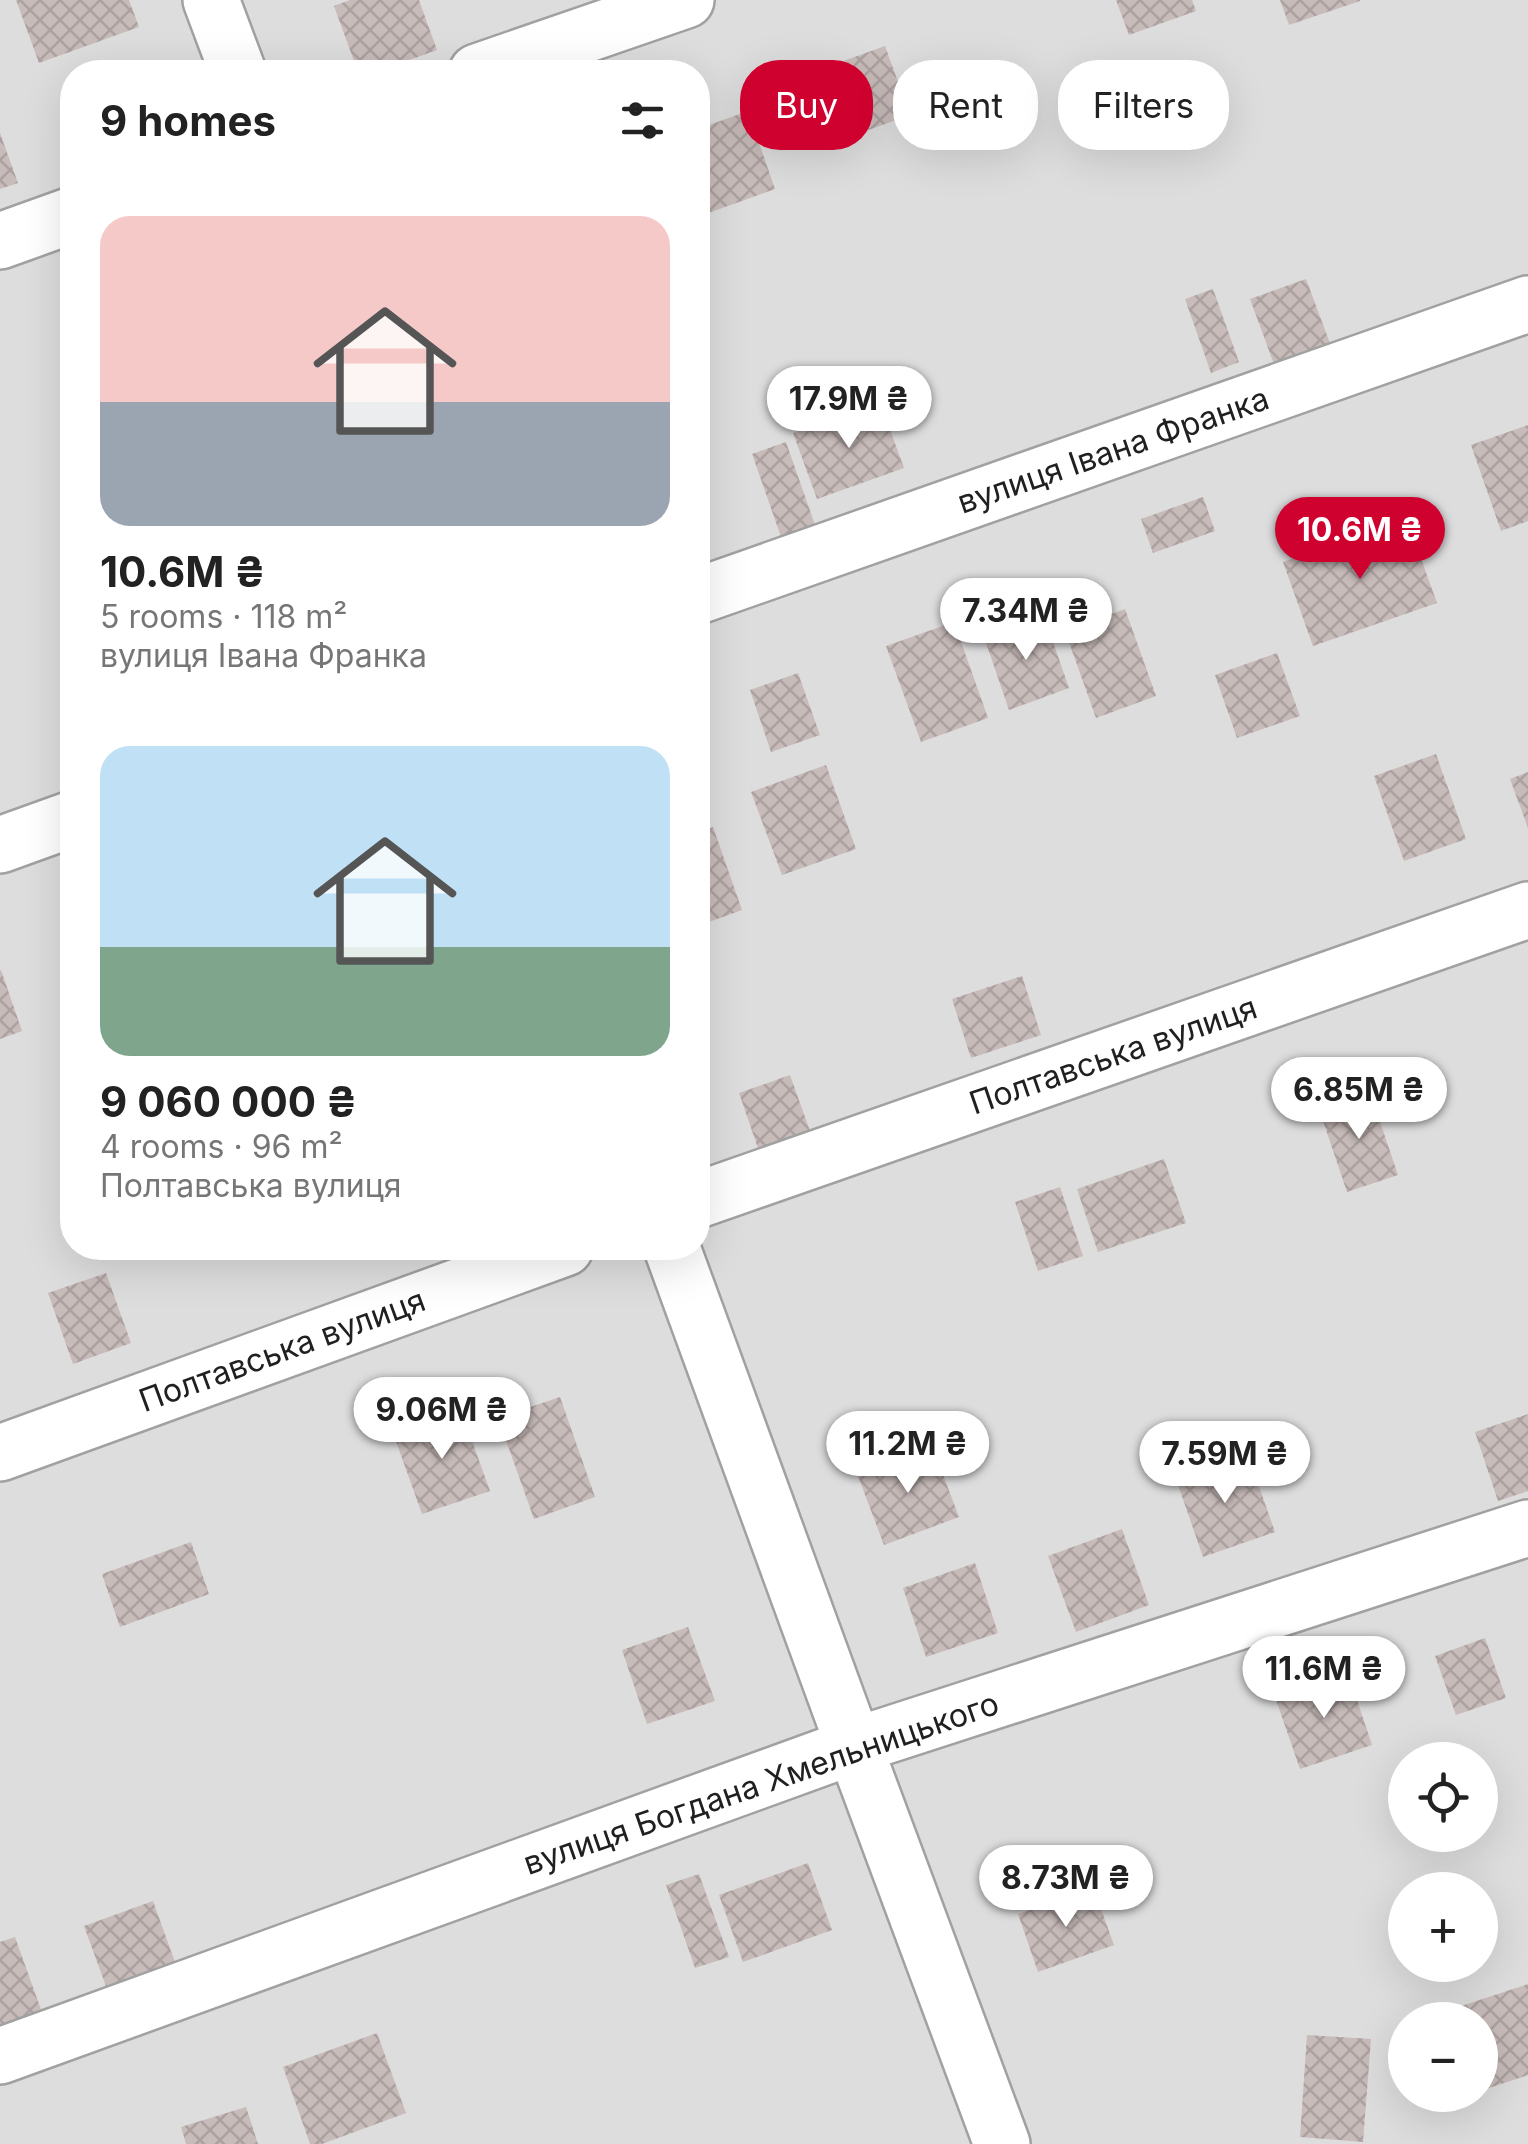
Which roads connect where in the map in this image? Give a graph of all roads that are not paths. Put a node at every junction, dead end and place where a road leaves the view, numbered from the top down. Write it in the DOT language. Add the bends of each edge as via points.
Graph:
graph roads {
  1 [pos="211,0"];
  2 [pos="686,0"];
  3 [pos="234,60"];
  4 [pos="511,60"];
  5 [pos="60,219"];
  6 [pos="0,241"];
  7 [pos="1528,304"];
  8 [pos="710,592"];
  9 [pos="60,823"];
  10 [pos="0,845"];
  11 [pos="1528,910"];
  12 [pos="710,1196"];
  13 [pos="532,1260"];
  14 [pos="676,1260"];
  15 [pos="0,1453"];
  16 [pos="1528,1528"];
  17 [pos="854,1746"];
  18 [pos="0,2056"];
  19 [pos="1002,2144"];
  1 -- 3 [label="street"];
  2 -- 4 [label="street"];
  5 -- 6 [label="street"];
  7 -- 8 [label="street, вулиця Івана Франка"];
  9 -- 10 [label="street"];
  11 -- 12 [label="street, Полтавська вулиця"];
  13 -- 15 [label="street, Полтавська вулиця"];
  14 -- 17 [label="street"];
  16 -- 17 [label="street, вулиця Богдана Хмельницького"];
  17 -- 18 [label="street, вулиця Богдана Хмельницького"];
  17 -- 19 [label="street"];
}
